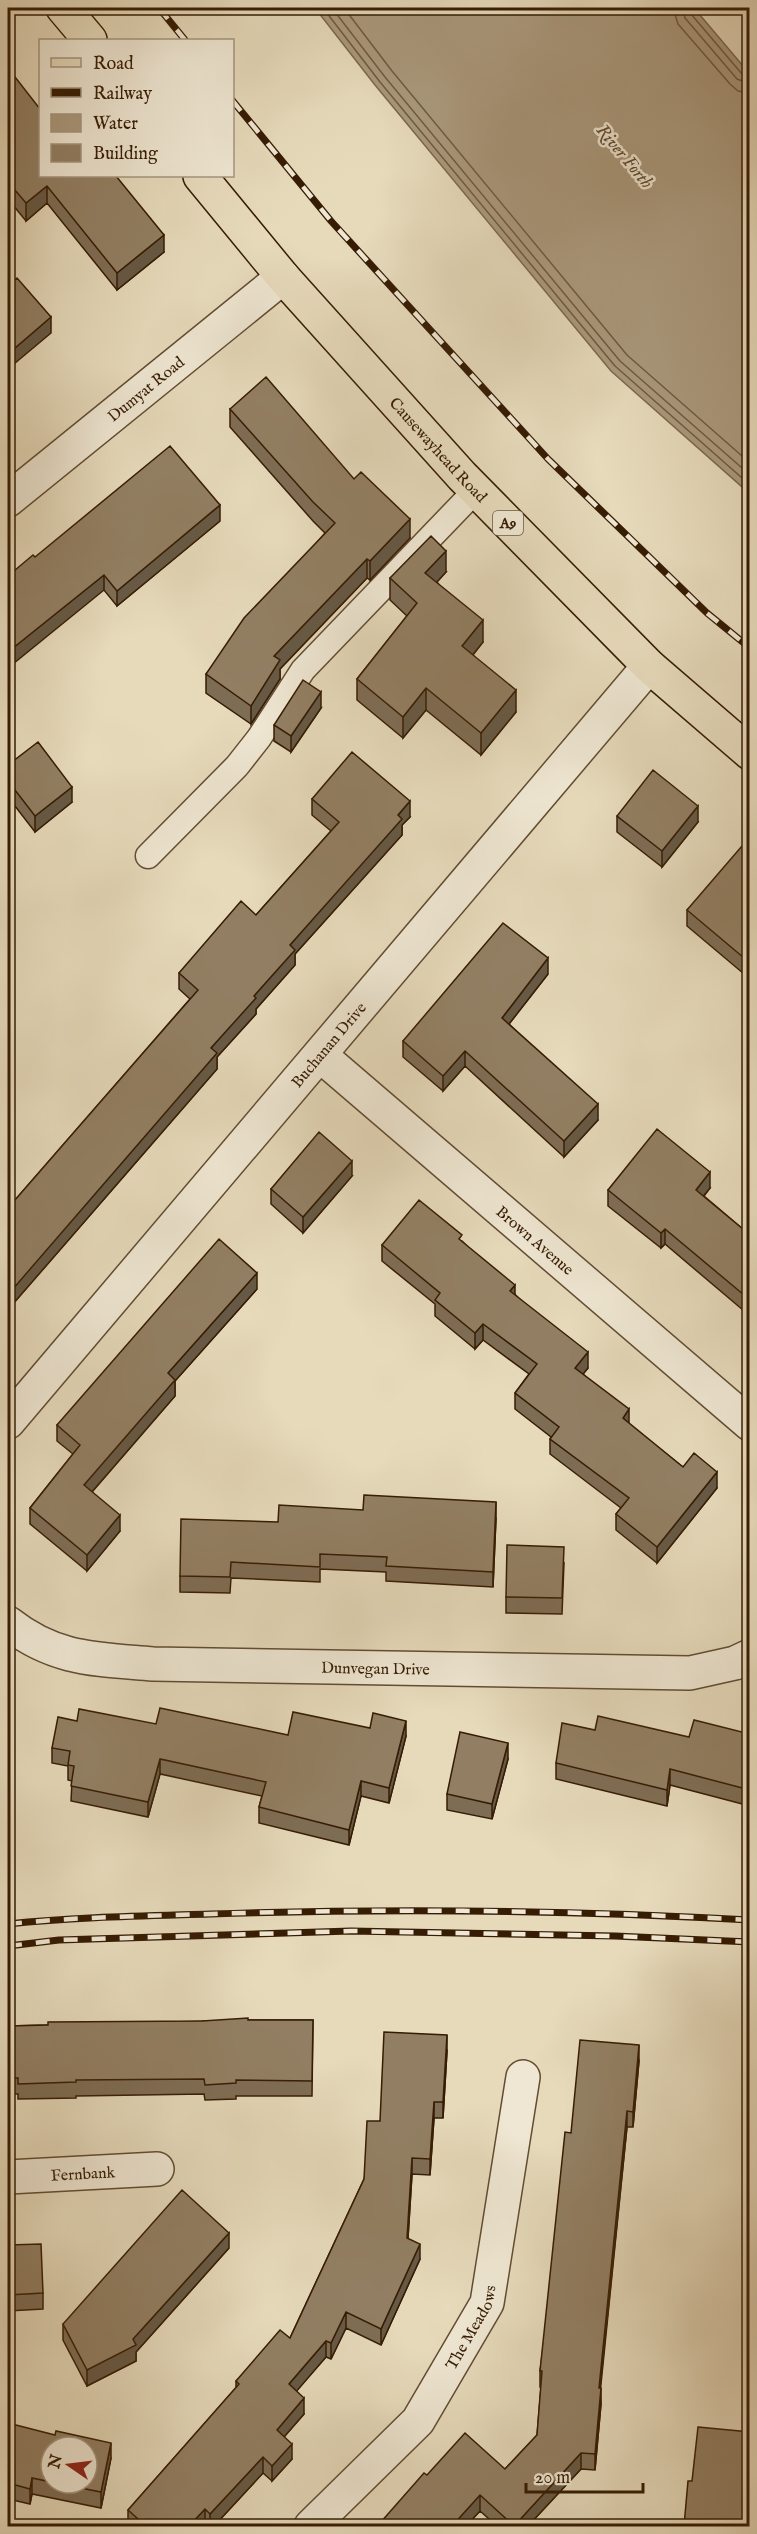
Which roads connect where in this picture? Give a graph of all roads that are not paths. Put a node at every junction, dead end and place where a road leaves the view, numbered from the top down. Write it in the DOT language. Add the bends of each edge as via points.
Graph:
graph roads {
  1 [pos="63,8"];
  2 [pos="89,39"];
  3 [pos="201,177"];
  4 [pos="283,276"];
  5 [pos="476,490"];
  6 [pos="8,500"];
  7 [pos="649,666"];
  8 [pos="750,753"];
  9 [pos="148,856"];
  10 [pos="320,1055"];
  11 [pos="8,1422"];
  12 [pos="750,1424"];
  13 [pos="8,1623"];
  14 [pos="750,1656"];
  15 [pos="523,2077"];
  16 [pos="157,2169"];
  17 [pos="8,2177"];
  18 [pos="311,2526"];
  1 -- 2 [label="main road"];
  3 -- 4 [label="main road, Causewayhead Road / A9"];
  4 -- 5 [label="main road, Causewayhead Road / A9"];
  4 -- 6 [label="street, Dumyat Road"];
  5 -- 7 [label="main road, Causewayhead Road / A9"];
  5 -- 9 [label="lane" via="303,670 237,766"];
  7 -- 8 [label="main road, Causewayhead Road / A9"];
  7 -- 10 [label="street, Buchanan Drive"];
  10 -- 11 [label="street, Buchanan Drive"];
  10 -- 12 [label="street, Brown Avenue"];
  13 -- 14 [label="street, Dunvegan Drive" via="28,1640 77,1658 153,1664 690,1673 735,1664"];
  15 -- 18 [label="street, The Meadows" via="487,2303 418,2421"];
  16 -- 17 [label="street, Fernbank"];
}
